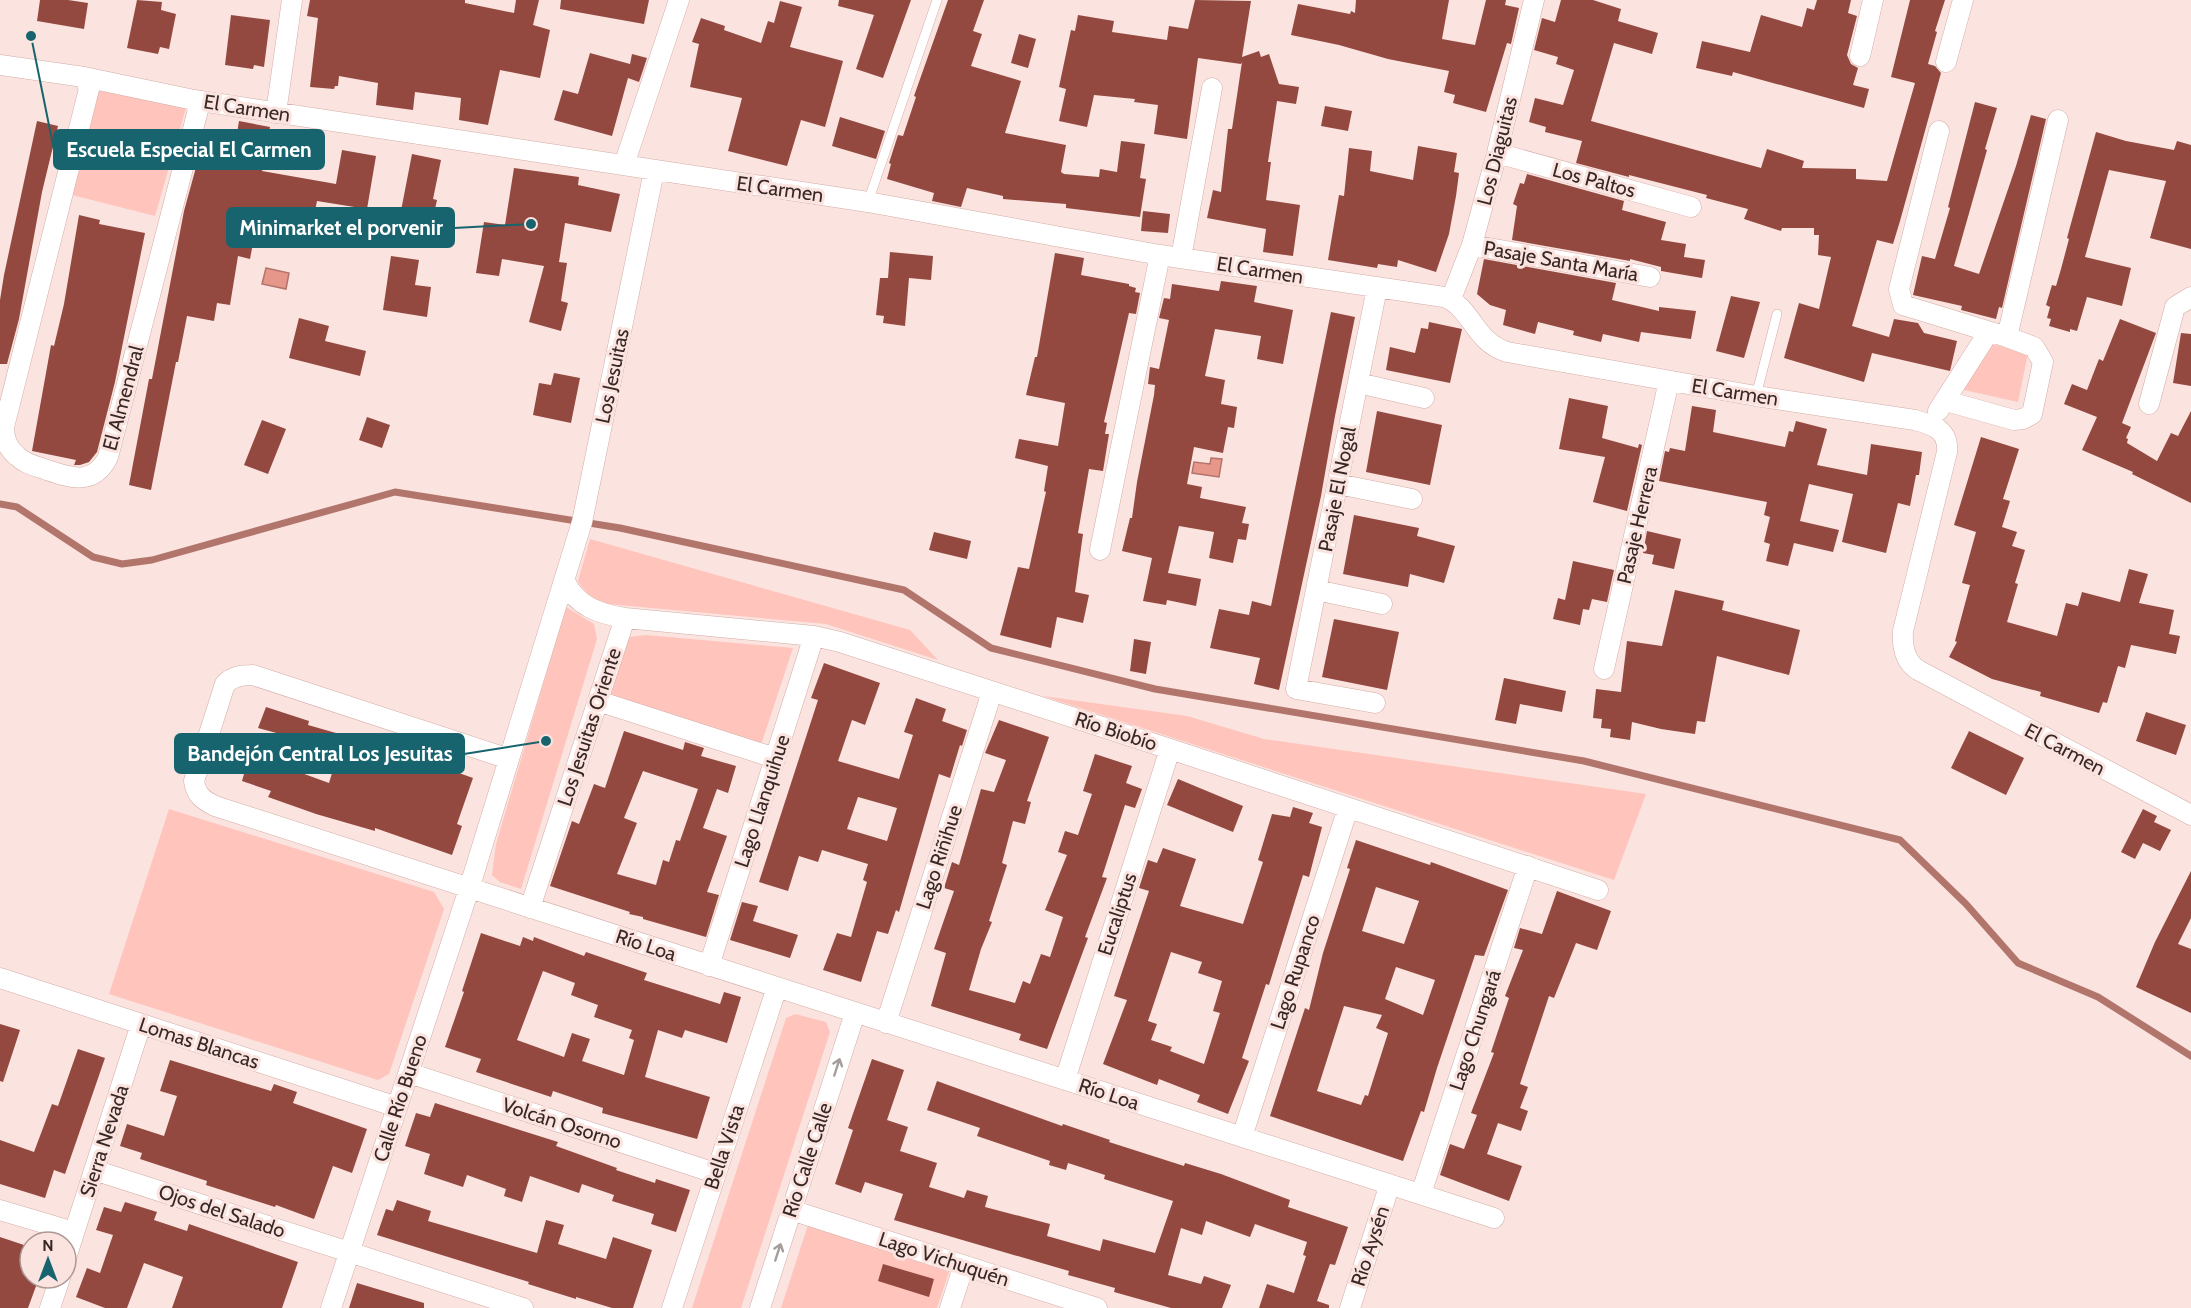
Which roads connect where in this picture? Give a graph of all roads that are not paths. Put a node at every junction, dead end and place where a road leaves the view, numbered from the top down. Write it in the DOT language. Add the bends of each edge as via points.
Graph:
graph roads {
  1 [pos="292,0"];
  2 [pos="679,0"];
  3 [pos="937,0"];
  4 [pos="1534,0"];
  5 [pos="1873,0"];
  6 [pos="1963,0"];
  7 [pos="1860,56"];
  8 [pos="1946,62"];
  9 [pos="0,65"];
  10 [pos="84,77"];
  11 [pos="1212,88"];
  12 [pos="194,100"];
  13 [pos="276,113"];
  14 [pos="2058,120"];
  15 [pos="1939,131"];
  16 [pos="1497,153"];
  17 [pos="624,165"];
  18 [pos="654,171"];
  19 [pos="868,202"];
  20 [pos="1691,207"];
  21 [pos="1472,245"];
  22 [pos="1160,255"];
  23 [pos="1181,258"];
  24 [pos="1650,277"];
  25 [pos="1377,288"];
  26 [pos="2191,297"];
  27 [pos="1451,299"];
  28 [pos="1777,314"];
  29 [pos="1998,335"];
  30 [pos="1669,381"];
  31 [pos="1358,383"];
  32 [pos="1756,396"];
  33 [pos="1424,398"];
  34 [pos="1946,401"];
  35 [pos="2149,404"];
  36 [pos="1928,423"];
  37 [pos="1338,484"];
  38 [pos="1412,499"];
  39 [pos="1100,550"];
  40 [pos="565,580"];
  41 [pos="1316,590"];
  42 [pos="1382,604"];
  43 [pos="625,618"];
  44 [pos="814,636"];
  45 [pos="1605,669"];
  46 [pos="992,692"];
  47 [pos="598,701"];
  48 [pos="1375,703"];
  49 [pos="1170,748"];
  50 [pos="775,758"];
  51 [pos="509,759"];
  52 [pos="1348,808"];
  53 [pos="2191,815"];
  54 [pos="1528,866"];
  55 [pos="469,889"];
  56 [pos="1598,890"];
  57 [pos="530,908"];
  58 [pos="709,966"];
  59 [pos="0,978"];
  60 [pos="777,987"];
  61 [pos="855,1012"];
  62 [pos="886,1023"];
  63 [pos="141,1024"];
  64 [pos="409,1073"];
  65 [pos="1065,1080"];
  66 [pos="397,1107"];
  67 [pos="1242,1137"];
  68 [pos="94,1170"];
  69 [pos="715,1173"];
  70 [pos="1390,1184"];
  71 [pos="1421,1194"];
  72 [pos="0,1210"];
  73 [pos="791,1210"];
  74 [pos="1494,1218"];
  75 [pos="67,1230"];
  76 [pos="75,1230"];
  77 [pos="350,1251"];
  78 [pos="964,1265"];
  79 [pos="56,1290"];
  80 [pos="50,1308"];
  81 [pos="331,1308"];
  82 [pos="523,1308"];
  83 [pos="672,1308"];
  84 [pos="760,1308"];
  85 [pos="950,1308"];
  86 [pos="1097,1308"];
  87 [pos="1350,1308"];
  1 -- 13 [label="street"];
  2 -- 17 [label="street"];
  3 -- 19 [label="lane"];
  4 -- 16 [label="street, Los Diaguitas"];
  5 -- 7 [label="street"];
  6 -- 8 [label="street"];
  9 -- 10 [label="street, El Carmen"];
  10 -- 12 [label="street, El Carmen"];
  10 -- 12 [label="street, El Almendral" via="89,89 4,427 4,438 16,456 70,477 84,478 95,473 108,457 198,110"];
  11 -- 23 [label="street"];
  12 -- 13 [label="street, El Carmen"];
  13 -- 17 [label="street, El Carmen"];
  14 -- 29 [label="street"];
  15 -- 29 [label="street" via="1899,289 1903,306"];
  16 -- 20 [label="street, Los Paltos"];
  16 -- 21 [label="street, Los Diaguitas"];
  17 -- 18 [label="street, El Carmen"];
  18 -- 19 [label="street, El Carmen"];
  18 -- 40 [label="street, Los Jesuitas" via="582,522"];
  19 -- 22 [label="street, El Carmen"];
  21 -- 24 [label="street, Pasaje Santa María"];
  21 -- 27 [label="street, Los Diaguitas"];
  22 -- 23 [label="street, El Carmen"];
  22 -- 39 [label="street"];
  23 -- 25 [label="street, El Carmen"];
  25 -- 27 [label="street, El Carmen"];
  25 -- 31 [label="street, Pasaje El Nogal"];
  26 -- 35 [label="street" via="2175,307"];
  27 -- 30 [label="street, El Carmen" via="1483,338 1499,350"];
  28 -- 32 [label="lane"];
  29 -- 34 [label="street"];
  29 -- 34 [label="street" via="2034,347 2043,362 2032,414 2023,419 2006,418"];
  30 -- 32 [label="street, El Carmen"];
  30 -- 45 [label="street, Pasaje Herrera"];
  31 -- 33 [label="street"];
  31 -- 37 [label="street, Pasaje El Nogal"];
  32 -- 36 [label="street, El Carmen"];
  34 -- 36 [label="street"];
  36 -- 53 [label="street, El Carmen" via="1942,432 1948,446 1903,631 1904,651 1912,666"];
  37 -- 38 [label="street"];
  37 -- 41 [label="street, Pasaje El Nogal"];
  40 -- 43 [label="street" via="580,603"];
  40 -- 51 [label="street, Los Jesuitas"];
  41 -- 42 [label="street"];
  41 -- 48 [label="street, Pasaje El Nogal" via="1296,689"];
  43 -- 44 [label="street, Río Biobío"];
  43 -- 47 [label="street, Los Jesuitas Oriente"];
  44 -- 46 [label="street, Río Biobío"];
  44 -- 50 [label="street, Lago Llanquihue"];
  46 -- 49 [label="street, Río Biobío"];
  46 -- 62 [label="street, Lago Riñihue"];
  47 -- 50 [label="street"];
  47 -- 57 [label="street, Los Jesuitas Oriente"];
  49 -- 52 [label="street, Río Biobío"];
  49 -- 65 [label="street, Eucaliptus"];
  50 -- 58 [label="street, Lago Llanquihue"];
  51 -- 55 [label="street, Calle Río Bueno"];
  51 -- 55 [label="street, Río Loa" via="253,675 225,684 206,741 194,781 197,794 208,803"];
  52 -- 54 [label="street, Río Biobío"];
  52 -- 67 [label="street, Lago Rupanco"];
  54 -- 56 [label="street, Río Biobío"];
  54 -- 71 [label="street, Lago Chungará"];
  55 -- 57 [label="street, Río Loa"];
  55 -- 64 [label="street, Calle Río Bueno"];
  57 -- 58 [label="street, Río Loa"];
  58 -- 60 [label="street, Río Loa"];
  59 -- 63 [label="street, Lomas Blancas"];
  60 -- 61 [label="street, Río Loa"];
  60 -- 69 [label="street, Bella Vista"];
  61 -- 62 [label="street, Río Loa"];
  73 -- 61 [label="street, Río Calle Calle, one-way"];
  62 -- 65 [label="street, Río Loa"];
  63 -- 66 [label="street, Lomas Blancas"];
  63 -- 68 [label="street, Sierra Nevada"];
  64 -- 66 [label="street, Calle Río Bueno"];
  64 -- 69 [label="street, Volcán Osorno"];
  65 -- 67 [label="street, Río Loa"];
  66 -- 77 [label="street, Calle Río Bueno"];
  67 -- 70 [label="street, Río Loa"];
  68 -- 76 [label="street, Sierra Nevada"];
  68 -- 77 [label="street, Ojos del Salado"];
  69 -- 83 [label="street, Bella Vista"];
  70 -- 71 [label="street, Río Loa"];
  70 -- 87 [label="street, Río Aysén"];
  71 -- 74 [label="street, Río Loa"];
  72 -- 75 [label="street"];
  73 -- 78 [label="street, Lago Vichuquén"];
  84 -- 73 [label="street, Río Calle Calle, one-way"];
  77 -- 81 [label="street, Calle Río Bueno"];
  77 -- 82 [label="street, Ojos del Salado"];
  78 -- 85 [label="street"];
  78 -- 86 [label="street, Lago Vichuquén"];
  79 -- 80 [label="street"];
}
